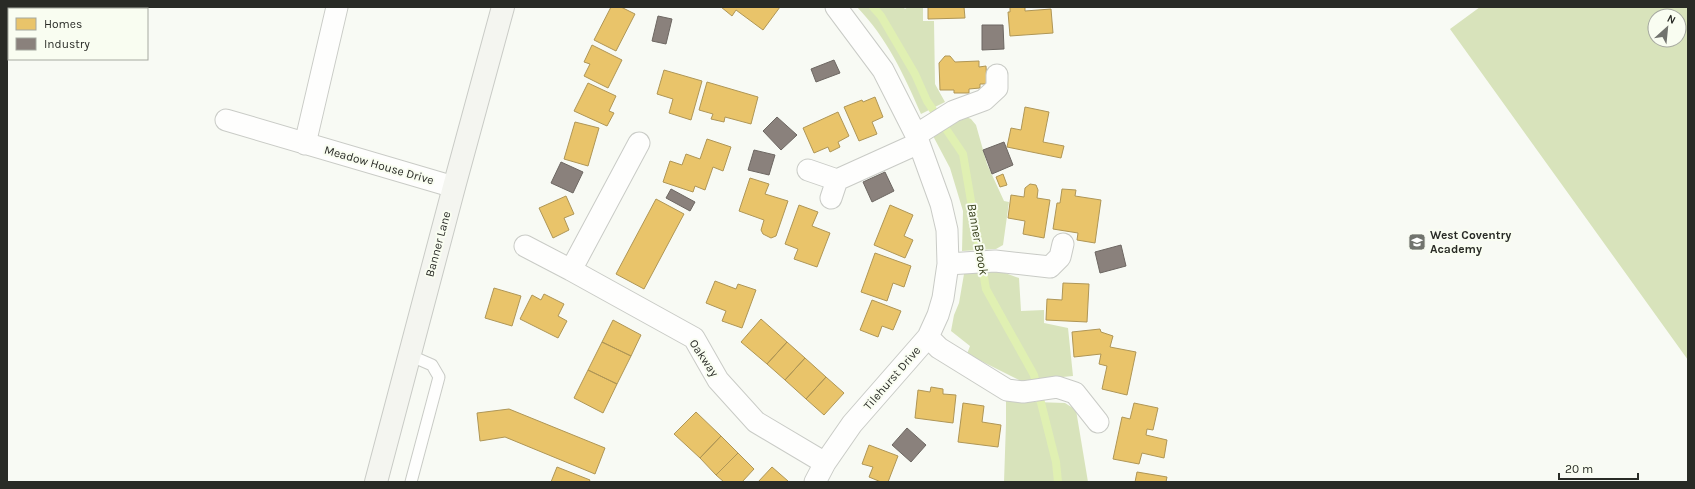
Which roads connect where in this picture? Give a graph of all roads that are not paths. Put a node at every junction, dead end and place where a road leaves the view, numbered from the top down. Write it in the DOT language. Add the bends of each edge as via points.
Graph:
graph roads {
  1 [pos="337,7"];
  2 [pos="503,7"];
  3 [pos="836,7"];
  4 [pos="997,75"];
  5 [pos="226,120"];
  6 [pos="921,135"];
  7 [pos="639,143"];
  8 [pos="305,144"];
  9 [pos="808,170"];
  10 [pos="454,187"];
  11 [pos="1062,244"];
  12 [pos="525,246"];
  13 [pos="956,264"];
  14 [pos="571,270"];
  15 [pos="928,337"];
  16 [pos="409,355"];
  17 [pos="1098,422"];
  18 [pos="824,463"];
  19 [pos="376,482"];
  20 [pos="411,482"];
  21 [pos="815,482"];
  1 -- 8 [label="street"];
  2 -- 10 [label="street, Banner Lane"];
  3 -- 6 [label="street, Tilehurst Drive" via="883,70"];
  4 -- 6 [label="street" via="997,88 984,100 954,111"];
  5 -- 8 [label="street, Meadow House Drive"];
  6 -- 9 [label="street" via="834,189"];
  6 -- 13 [label="street, Tilehurst Drive"];
  7 -- 14 [label="street"];
  8 -- 10 [label="street, Meadow House Drive"];
  10 -- 16 [label="street, Banner Lane"];
  11 -- 13 [label="street" via="1060,257 1050,267 995,261"];
  12 -- 14 [label="street, Oakway"];
  13 -- 15 [label="street, Tilehurst Drive"];
  14 -- 18 [label="street, Oakway" via="694,338 718,380 756,422"];
  15 -- 17 [label="street" via="939,348 1008,390 1023,392 1057,387 1075,393"];
  15 -- 18 [label="street, Tilehurst Drive" via="852,424"];
  16 -- 19 [label="street, Banner Lane"];
  16 -- 20 [label="lane" via="432,365 439,377"];
  18 -- 21 [label="street, Tilehurst Drive"];
}
